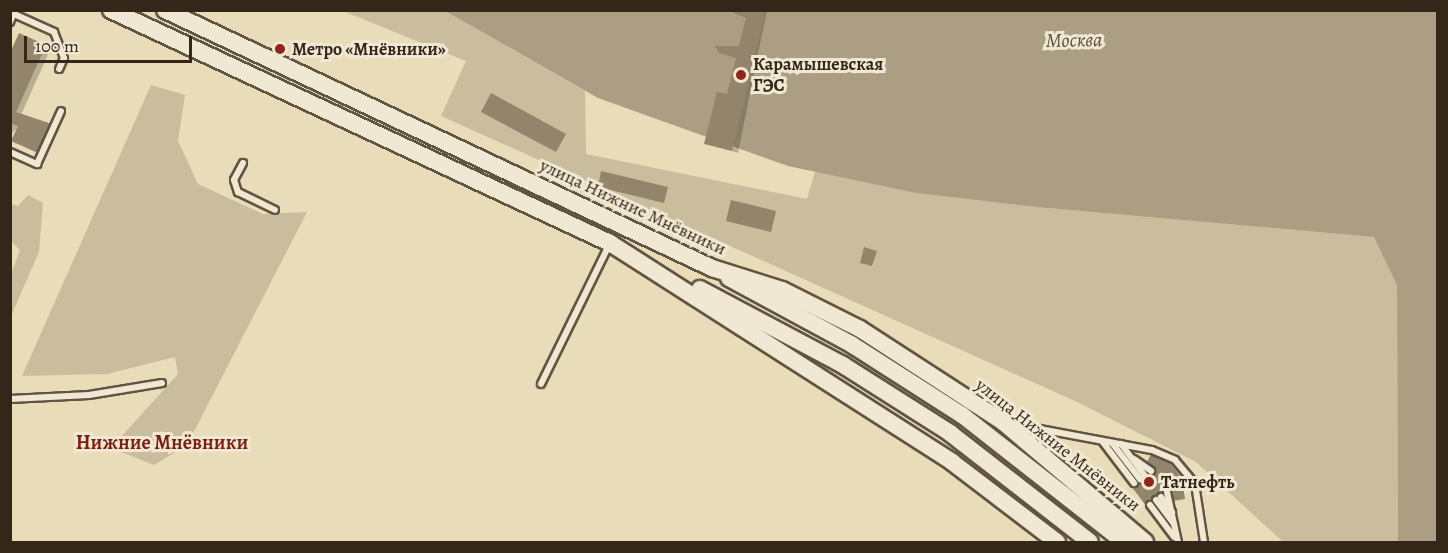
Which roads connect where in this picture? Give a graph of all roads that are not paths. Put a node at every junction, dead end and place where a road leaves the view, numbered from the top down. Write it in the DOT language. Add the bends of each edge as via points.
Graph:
graph roads {
  1 [pos="111,10"];
  2 [pos="165,10"];
  3 [pos="15,12"];
  4 [pos="10,22"];
  5 [pos="59,69"];
  6 [pos="337,90"];
  7 [pos="327,110"];
  8 [pos="61,111"];
  9 [pos="10,152"];
  10 [pos="243,163"];
  11 [pos="275,210"];
  12 [pos="610,243"];
  13 [pos="632,255"];
  14 [pos="712,268"];
  15 [pos="162,383"];
  16 [pos="540,384"];
  17 [pos="10,399"];
  18 [pos="1003,422"];
  19 [pos="1102,441"];
  20 [pos="1112,443"];
  21 [pos="1121,444"];
  22 [pos="1142,477"];
  23 [pos="1158,499"];
  24 [pos="1174,525"];
  25 [pos="1177,541"];
  26 [pos="1057,543"];
  27 [pos="1090,543"];
  28 [pos="1124,543"];
  29 [pos="1145,543"];
  30 [pos="1204,543"];
  1 -- 7 [label="main road"];
  2 -- 6 [label="main road, улица Нижние Мнёвники"];
  3 -- 4 [label="lane"];
  3 -- 5 [label="lane" via="54,32 64,58"];
  6 -- 7 [label="main road"];
  6 -- 14 [label="main road, улица Нижние Мнёвники"];
  7 -- 12 [label="main road"];
  8 -- 9 [label="lane" via="37,164"];
  10 -- 11 [label="lane" via="234,180 238,192"];
  12 -- 13 [label="main road"];
  12 -- 16 [label="lane"];
  13 -- 26 [label="main road" via="952,462"];
  13 -- 27 [label="main road" via="843,365 950,433"];
  14 -- 18 [label="main road, улица Нижние Мнёвники" via="752,278 827,312"];
  14 -- 28 [label="main road" via="850,344 962,415 1085,508"];
  15 -- 17 [label="lane" via="89,395"];
  18 -- 19 [label="lane"];
  18 -- 29 [label="main road, улица Нижние Мнёвники"];
  19 -- 20 [label="lane"];
  19 -- 22 [label="lane"];
  20 -- 21 [label="lane"];
  20 -- 22 [label="lane"];
  21 -- 22 [label="lane"];
  21 -- 30 [label="lane" via="1164,454 1188,471 1198,494"];
  23 -- 24 [label="lane"];
  23 -- 24 [label="lane" via="1173,513"];
  23 -- 25 [label="lane"];
  24 -- 25 [label="lane"];
}
